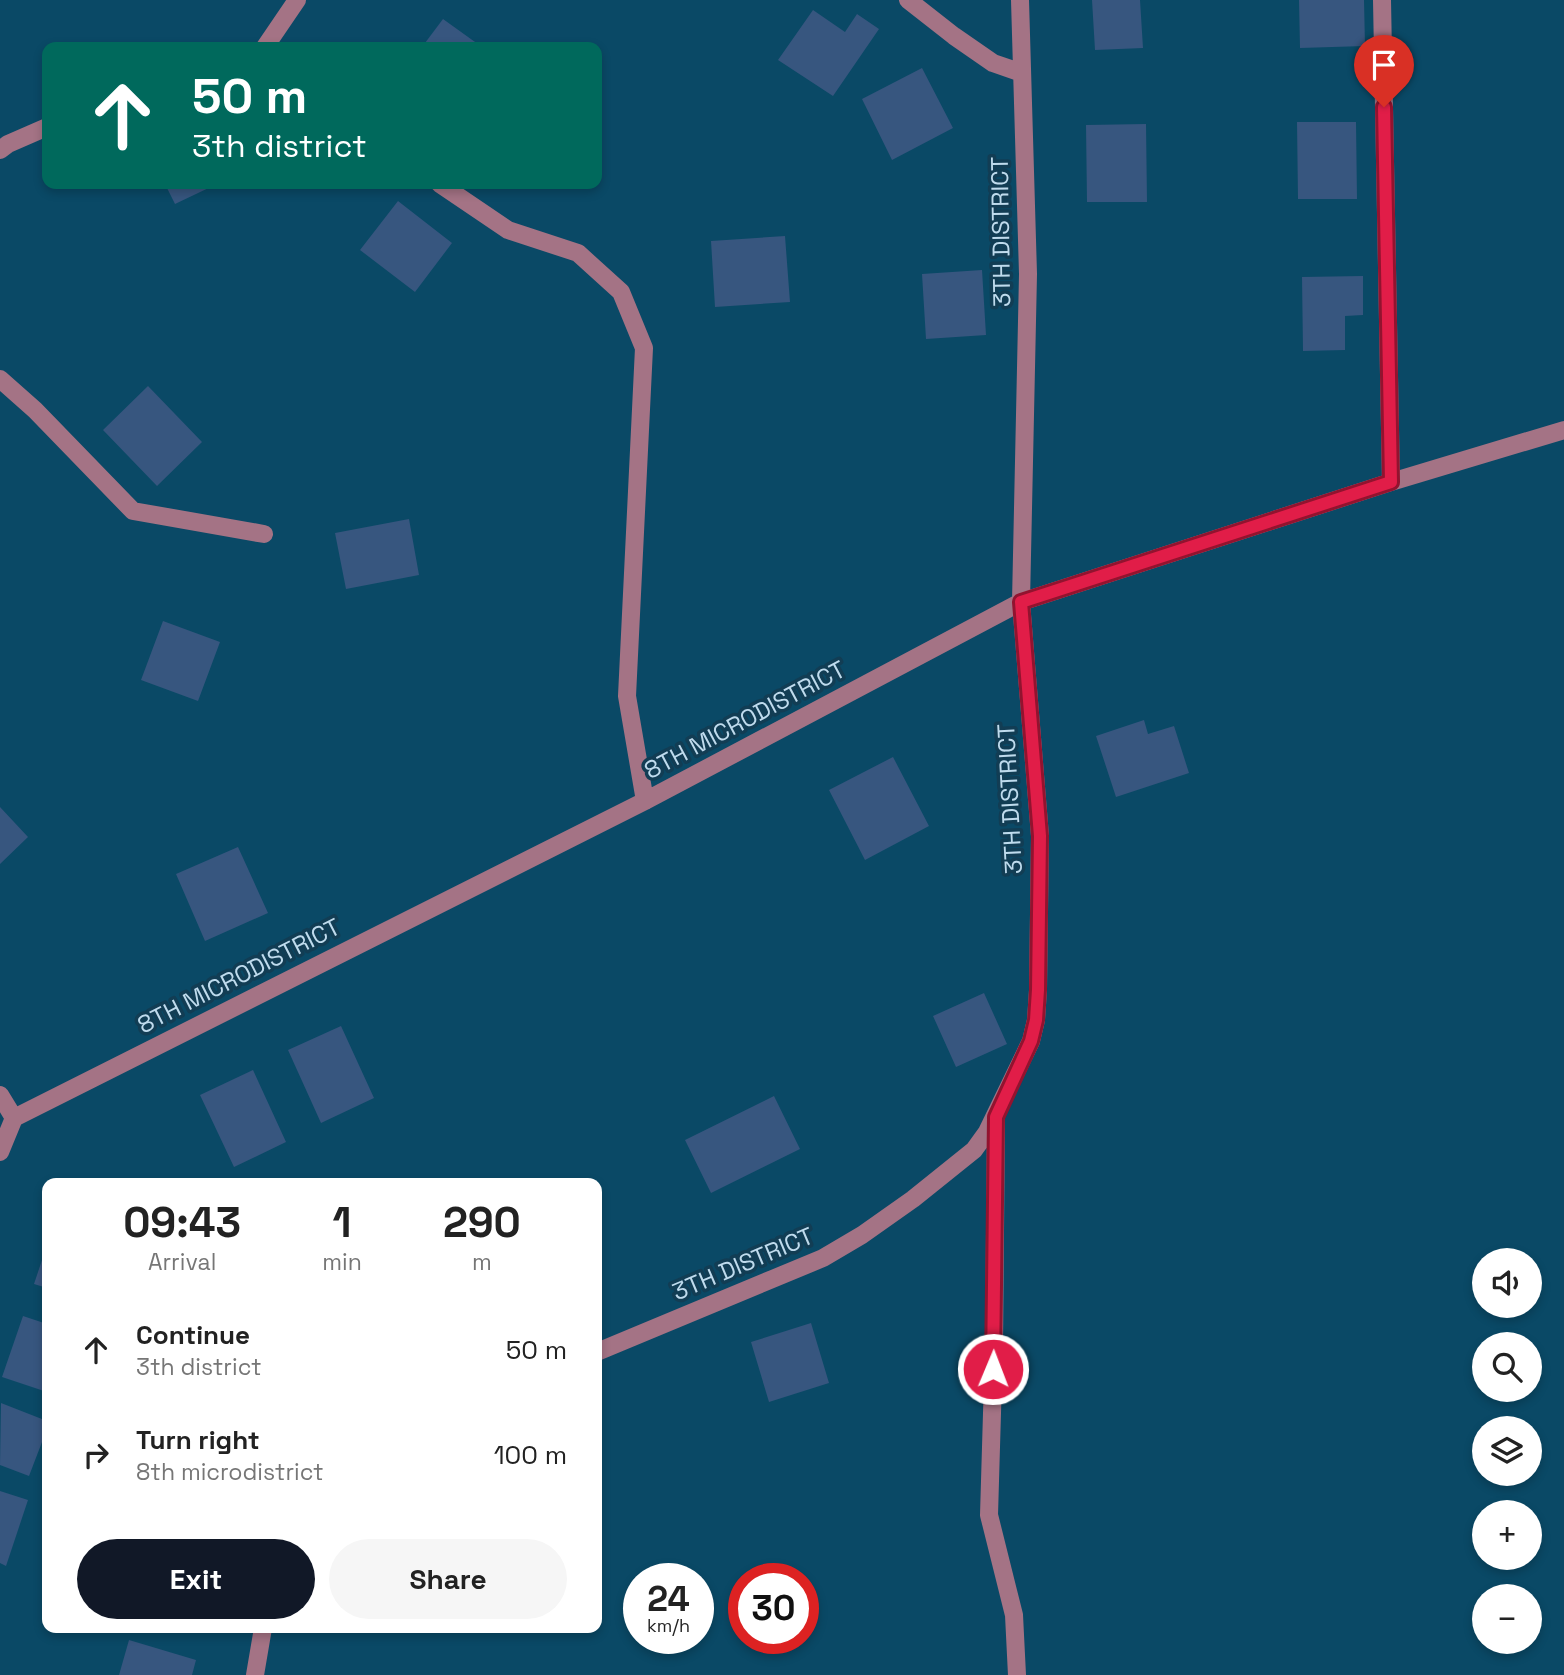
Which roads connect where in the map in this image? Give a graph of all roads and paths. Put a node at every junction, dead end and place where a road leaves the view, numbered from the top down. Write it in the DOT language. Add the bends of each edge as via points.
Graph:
graph roads {
  1 [pos="297,0"];
  2 [pos="908,0"];
  3 [pos="1020,0"];
  4 [pos="1382,0"];
  5 [pos="268,42"];
  6 [pos="1022,73"];
  7 [pos="42,129"];
  8 [pos="0,150"];
  9 [pos="447,189"];
  10 [pos="0,379"];
  11 [pos="1564,430"];
  12 [pos="1391,482"];
  13 [pos="264,534"];
  14 [pos="1021,602"];
  15 [pos="645,801"];
  16 [pos="0,1095"];
  17 [pos="996,1117"];
  18 [pos="14,1118"];
  19 [pos="0,1152"];
  20 [pos="602,1350"];
  21 [pos="262,1633"];
  22 [pos="255,1675"];
  23 [pos="1017,1675"];
  1 -- 5 [label="street"];
  2 -- 6 [label="street" via="993,63"];
  3 -- 6 [label="street, 3TH DISTRICT"];
  4 -- 12 [label="street"];
  6 -- 14 [label="street, 3TH DISTRICT" via="1028,274"];
  7 -- 8 [label="street"];
  9 -- 15 [label="street" via="508,230 578,253 621,292 644,348 627,696"];
  10 -- 13 [label="street" via="133,511"];
  11 -- 12 [label="street, 8TH MICRODISTRICT"];
  12 -- 14 [label="street, 8TH MICRODISTRICT"];
  14 -- 15 [label="street, 8TH MICRODISTRICT"];
  14 -- 17 [label="street, 3TH DISTRICT" via="1040,836 1038,990 1031,1041"];
  15 -- 18 [label="street, 8TH MICRODISTRICT"];
  16 -- 18 [label="street"];
  17 -- 20 [label="street, 3TH DISTRICT" via="974,1150 952,1170 841,1249"];
  17 -- 23 [label="street" via="989,1515 1014,1615"];
  18 -- 19 [label="street"];
  21 -- 22 [label="street"];
}
